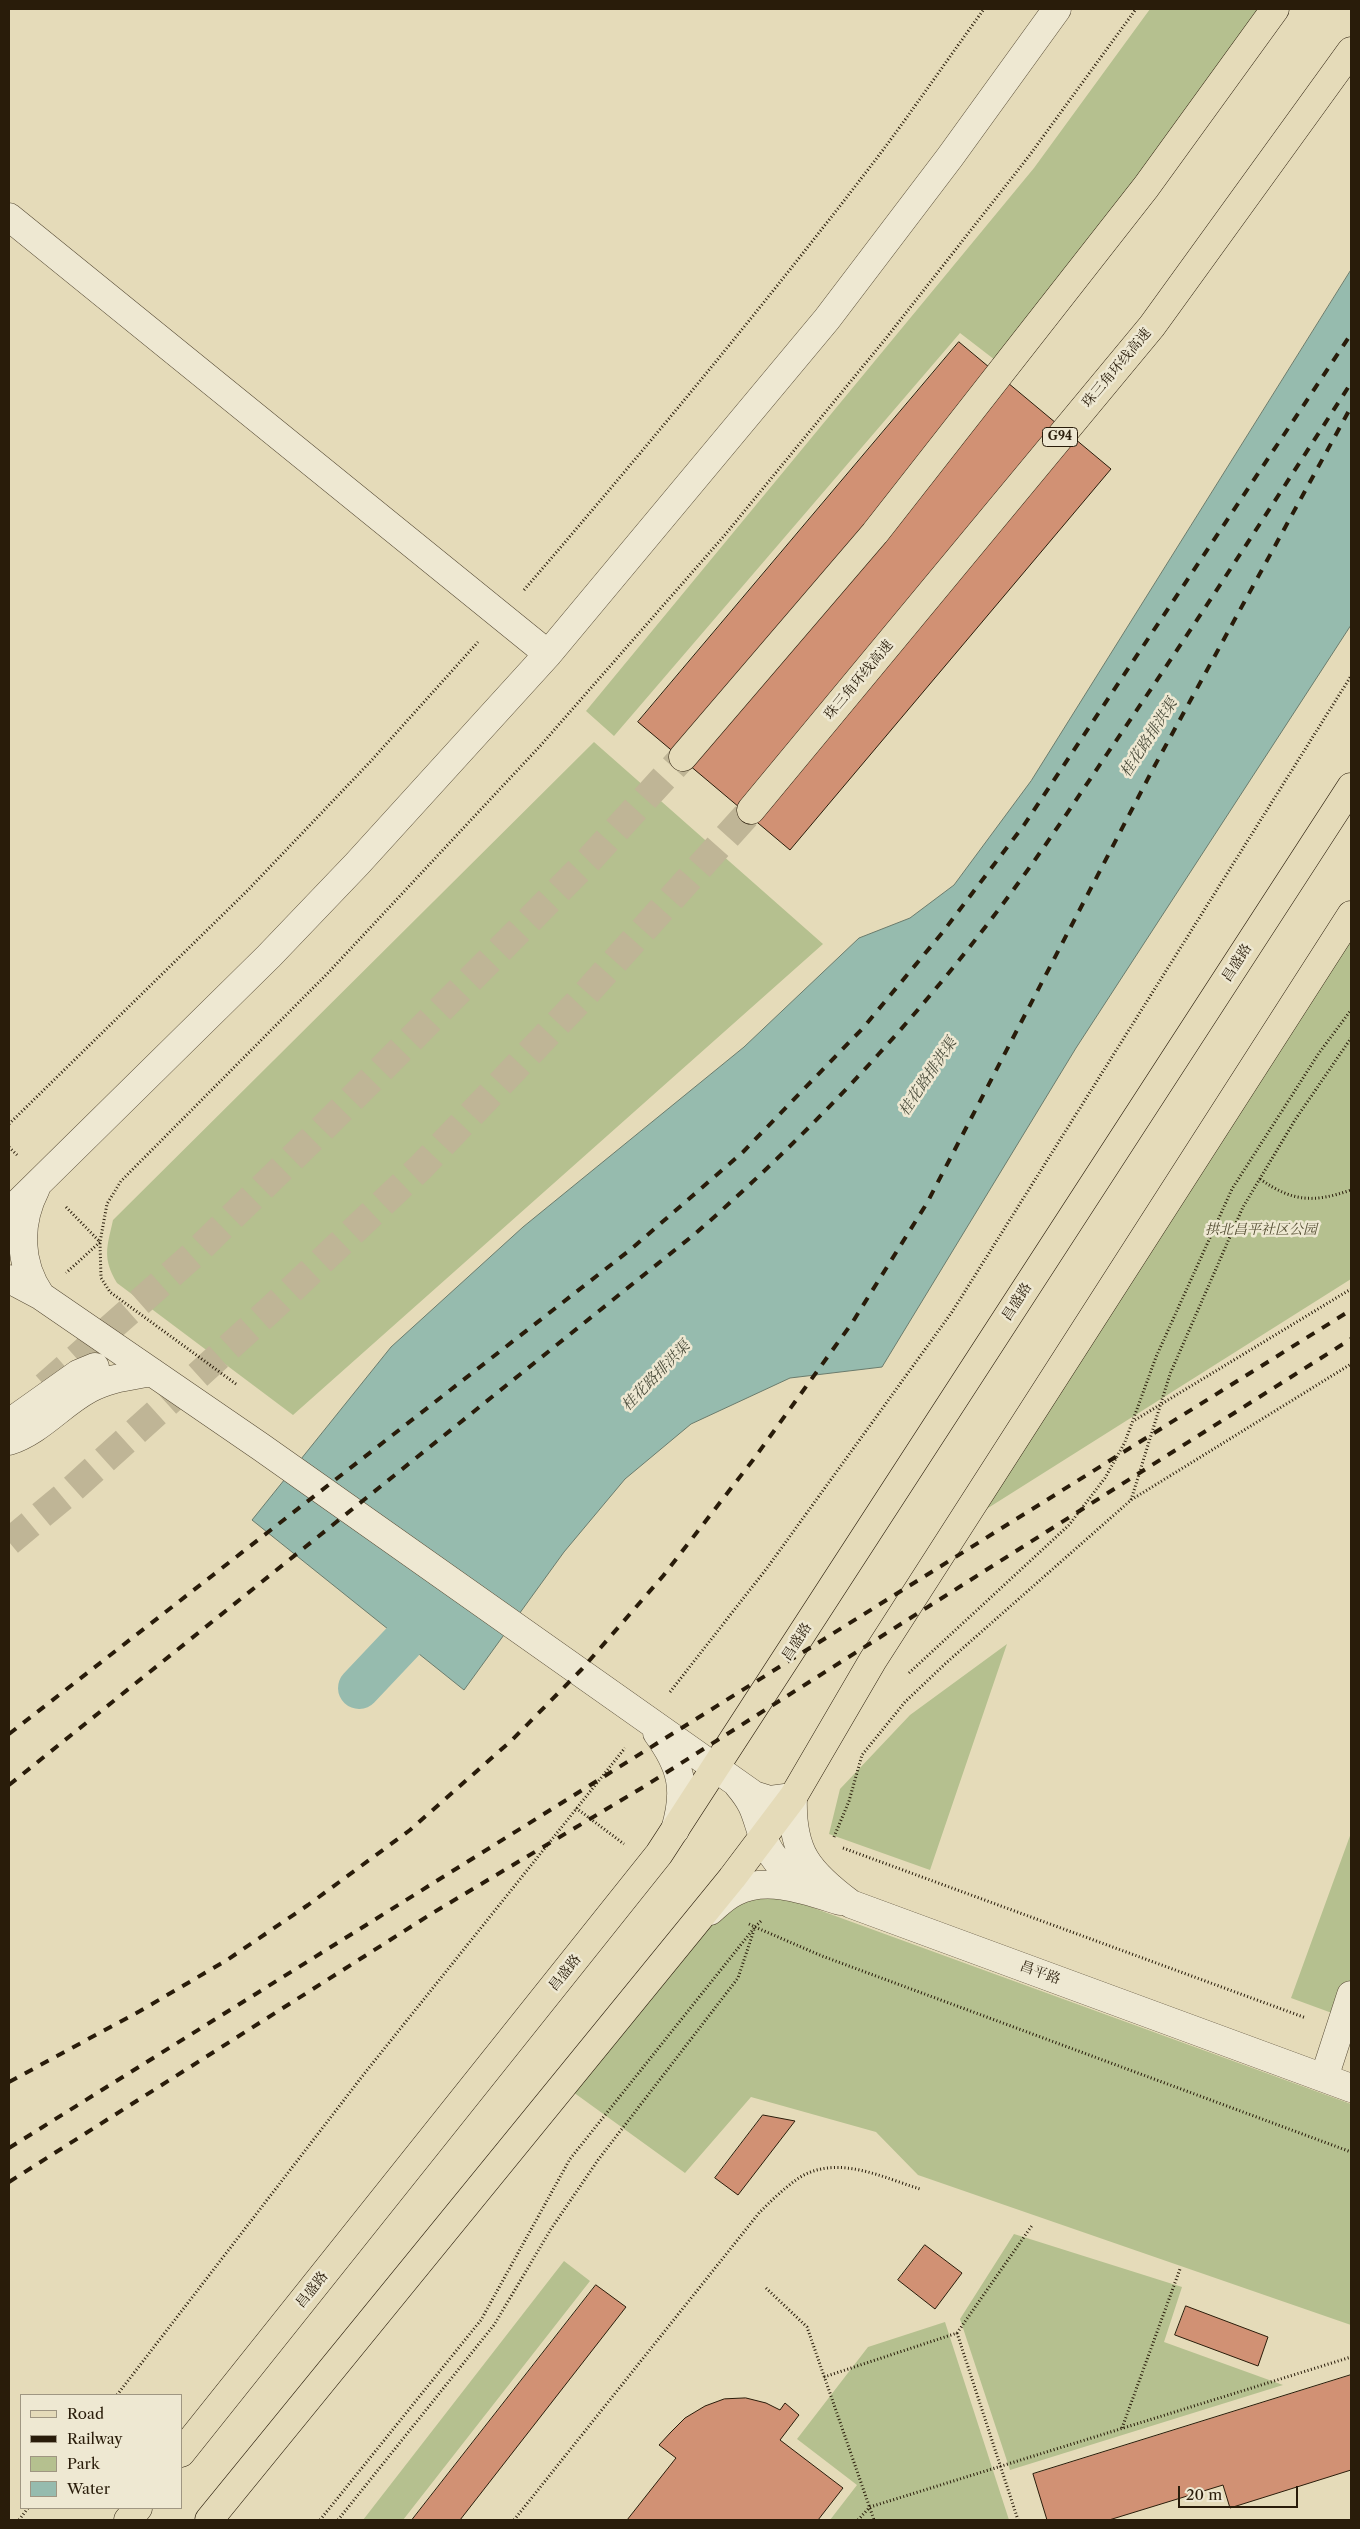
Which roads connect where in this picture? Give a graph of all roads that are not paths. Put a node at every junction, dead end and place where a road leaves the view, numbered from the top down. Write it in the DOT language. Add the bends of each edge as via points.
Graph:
graph roads {
  1 [pos="1057,9"];
  2 [pos="1275,9"];
  3 [pos="1351,51"];
  4 [pos="9,217"];
  5 [pos="548,654"];
  6 [pos="683,758"];
  7 [pos="1351,787"];
  8 [pos="751,810"];
  9 [pos="1351,915"];
  10 [pos="40,1180"];
  11 [pos="9,1198"];
  12 [pos="9,1212"];
  13 [pos="9,1279"];
  14 [pos="41,1296"];
  15 [pos="145,1368"];
  16 [pos="9,1422"];
  17 [pos="9,1440"];
  18 [pos="647,1720"];
  19 [pos="725,1776"];
  20 [pos="793,1797"];
  21 [pos="675,1830"];
  22 [pos="763,1836"];
  23 [pos="851,1904"];
  24 [pos="689,1931"];
  25 [pos="1351,1995"];
  26 [pos="1324,2078"];
  27 [pos="1351,2088"];
  28 [pos="182,2452"];
  29 [pos="137,2509"];
  30 [pos="128,2520"];
  31 [pos="209,2520"];
  1 -- 5 [label="street" via="827,319"];
  2 -- 6 [label="main road" via="1146,187 875,533"];
  3 -- 8 [label="main road, 珠三角环线高速 / G94" via="1152,326"];
  4 -- 5 [label="street"];
  5 -- 10 [label="street" via="269,956"];
  7 -- 19 [label="main road, 昌盛路"];
  9 -- 20 [label="main road" via="873,1660"];
  10 -- 11 [label="street"];
  10 -- 12 [label="street"];
  10 -- 14 [label="street" via="26,1213 23,1243 27,1271"];
  13 -- 14 [label="street"];
  14 -- 15 [label="street"];
  15 -- 16 [label="street" via="115,1363 99,1365 78,1374"];
  15 -- 17 [label="street" via="89,1388 29,1432"];
  15 -- 18 [label="street"];
  18 -- 19 [label="street"];
  18 -- 21 [label="street" via="679,1770 682,1808"];
  19 -- 20 [label="street" via="761,1798 782,1800"];
  19 -- 21 [label="main road, 昌盛路"];
  19 -- 22 [label="street" via="750,1799"];
  20 -- 22 [label="main road"];
  20 -- 23 [label="street, 昌平路" via="794,1831 800,1852 827,1886"];
  21 -- 28 [label="main road, 昌盛路" via="652,1864"];
  22 -- 23 [label="street" via="770,1851 791,1875 820,1892"];
  22 -- 24 [label="main road"];
  23 -- 24 [label="street" via="791,1887 772,1884 745,1887 733,1892"];
  23 -- 26 [label="street, 昌平路"];
  24 -- 31 [label="main road"];
  25 -- 26 [label="street"];
  26 -- 27 [label="street, 昌平路"];
  29 -- 30 [label="main road"];
}
